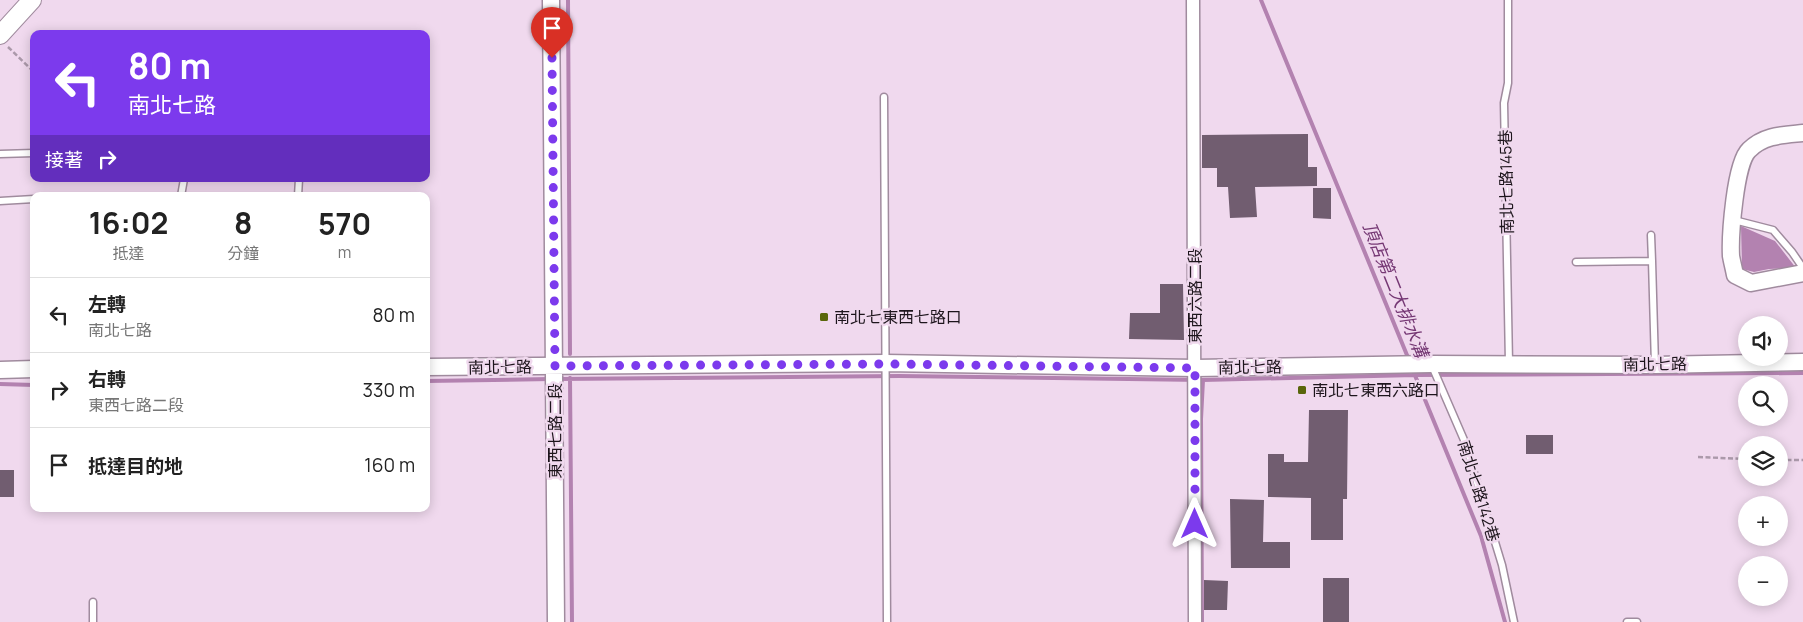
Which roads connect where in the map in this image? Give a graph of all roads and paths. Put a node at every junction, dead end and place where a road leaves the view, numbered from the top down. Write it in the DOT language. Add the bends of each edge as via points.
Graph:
graph roads {
  1 [pos="32,0"];
  2 [pos="551,0"];
  3 [pos="1193,0"];
  4 [pos="1508,0"];
  5 [pos="3,40"];
  6 [pos="30,68"];
  7 [pos="884,97"];
  8 [pos="1803,133"];
  9 [pos="0,154"];
  10 [pos="30,154"];
  11 [pos="30,199"];
  12 [pos="0,201"];
  13 [pos="1732,220"];
  14 [pos="1651,235"];
  15 [pos="1652,260"];
  16 [pos="1576,262"];
  17 [pos="1803,268"];
  18 [pos="1803,273"];
  19 [pos="1803,362"];
  20 [pos="886,364"];
  21 [pos="1431,364"];
  22 [pos="1509,365"];
  23 [pos="1655,365"];
  24 [pos="555,366"];
  25 [pos="430,368"];
  26 [pos="1195,368"];
  27 [pos="30,369"];
  28 [pos="0,370"];
  29 [pos="1698,457"];
  30 [pos="1738,458"];
  31 [pos="1788,460"];
  32 [pos="1803,460"];
  33 [pos="93,602"];
  34 [pos="93,622"];
  35 [pos="556,622"];
  36 [pos="887,622"];
  37 [pos="1194,622"];
  38 [pos="1514,622"];
  39 [pos="1627,622"];
  40 [pos="1637,622"];
  1 -- 5 [label="main road"];
  2 -- 24 [label="street, 東西七路二段"];
  3 -- 26 [label="street, 東西六路二段"];
  4 -- 22 [label="lane, 南北七路145巷" via="1508,82 1504,103"];
  5 -- 6 [label="path"];
  7 -- 20 [label="lane"];
  8 -- 13 [label="street" via="1767,138 1748,151 1741,165"];
  9 -- 10 [label="lane"];
  11 -- 12 [label="lane"];
  13 -- 17 [label="lane" via="1773,230"];
  13 -- 18 [label="street" via="1731,256 1735,275 1751,283"];
  14 -- 15 [label="lane"];
  15 -- 16 [label="lane"];
  15 -- 23 [label="lane"];
  19 -- 23 [label="street, 南北七路"];
  20 -- 24 [label="street, 南北七路"];
  20 -- 26 [label="street, 南北七路"];
  20 -- 36 [label="lane"];
  21 -- 22 [label="street, 南北七路"];
  21 -- 26 [label="street, 南北七路"];
  21 -- 38 [label="lane, 南北七路142巷" via="1464,440 1502,565"];
  22 -- 23 [label="street, 南北七路"];
  24 -- 25 [label="street, 南北七路"];
  24 -- 35 [label="street, 東西七路二段"];
  26 -- 37 [label="street, 東西六路二段"];
  27 -- 28 [label="street"];
  29 -- 30 [label="path"];
  31 -- 32 [label="path"];
  33 -- 34 [label="lane"];
  39 -- 40 [label="lane"];
}
